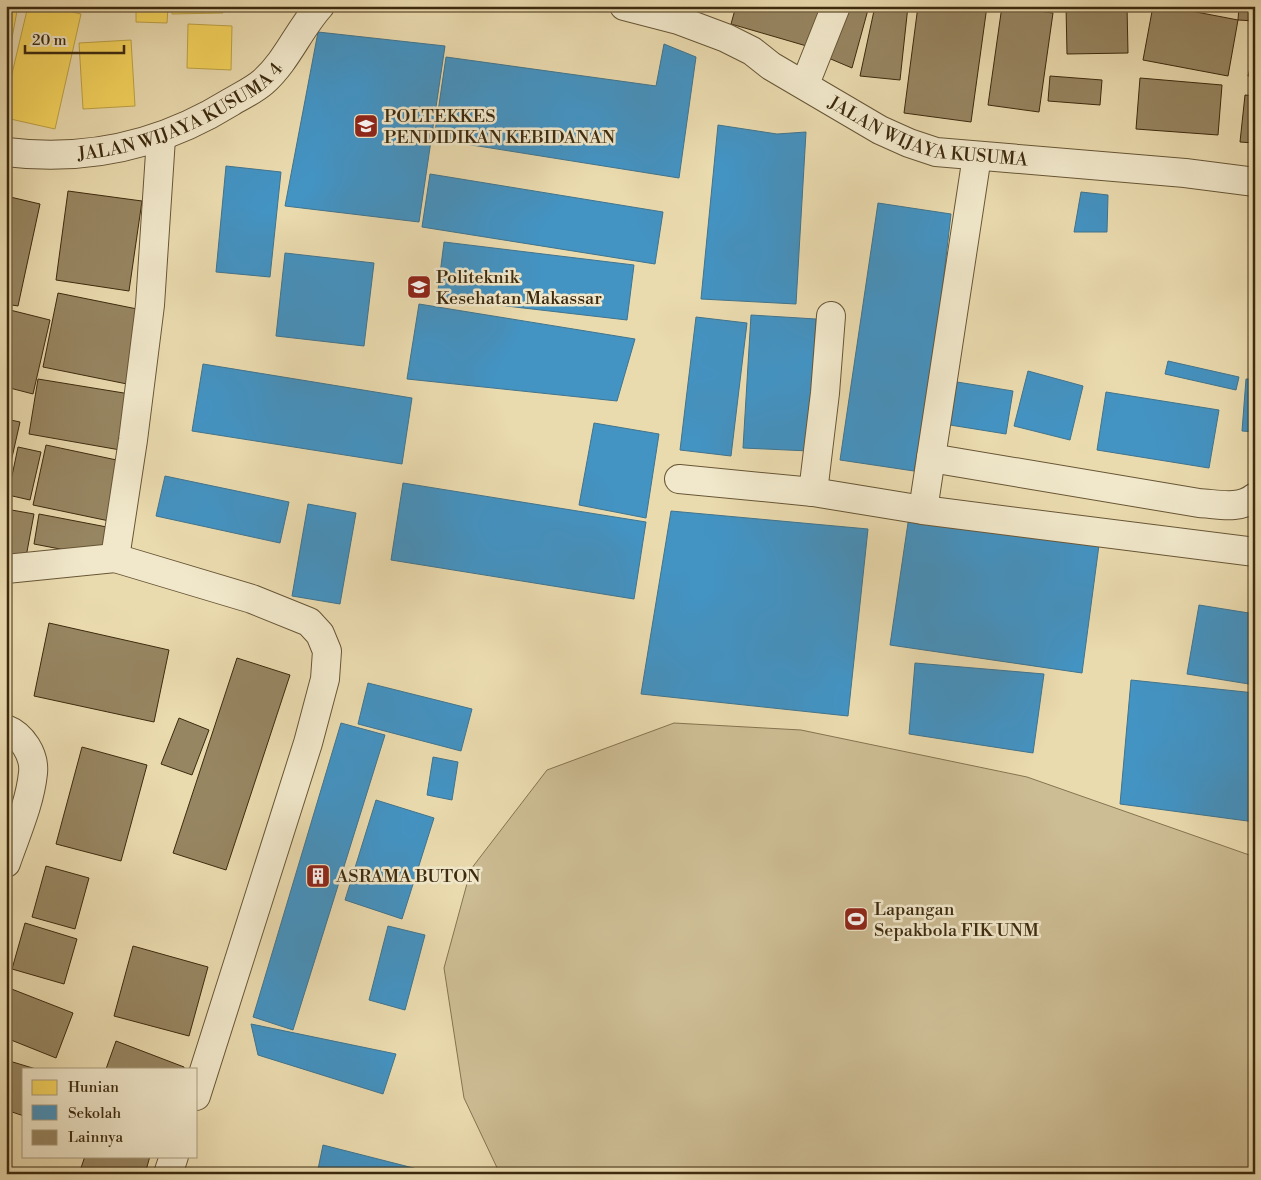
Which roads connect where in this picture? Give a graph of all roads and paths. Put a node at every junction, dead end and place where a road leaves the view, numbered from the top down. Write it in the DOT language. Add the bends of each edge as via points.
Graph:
graph roads {
  1 [pos="320,6"];
  2 [pos="624,6"];
  3 [pos="836,6"];
  4 [pos="805,84"];
  5 [pos="160,138"];
  6 [pos="6,152"];
  7 [pos="977,156"];
  8 [pos="1255,182"];
  9 [pos="831,316"];
  10 [pos="931,458"];
  11 [pos="679,478"];
  12 [pos="813,492"];
  13 [pos="1255,496"];
  14 [pos="923,510"];
  15 [pos="1255,552"];
  16 [pos="116,558"];
  17 [pos="6,569"];
  18 [pos="6,729"];
  19 [pos="6,863"];
  20 [pos="198,1090"];
  21 [pos="173,1158"];
  22 [pos="168,1174"];
  1 -- 5 [label="street, JALAN WIJAYA KUSUMA 4" via="263,82 202,120"];
  2 -- 4 [label="street, JALAN WIJAYA KUSUMA" via="678,20 726,38 752,50 771,66"];
  3 -- 4 [label="street"];
  4 -- 7 [label="street, JALAN WIJAYA KUSUMA" via="880,130 909,143 936,152"];
  5 -- 6 [label="street, JALAN WIJAYA KUSUMA 4" via="80,155"];
  5 -- 16 [label="street" via="150,306"];
  7 -- 8 [label="street, JALAN WIJAYA KUSUMA"];
  7 -- 10 [label="street"];
  9 -- 12 [label="street"];
  10 -- 13 [label="street" via="1198,503 1247,503"];
  10 -- 14 [label="street"];
  11 -- 12 [label="street"];
  12 -- 14 [label="street"];
  14 -- 15 [label="street"];
  16 -- 17 [label="street"];
  16 -- 20 [label="street" via="252,599 309,622 320,634 327,651 325,678 308,743"];
  18 -- 19 [label="street" via="29,748 34,771"];
  21 -- 22 [label="street"];
}
